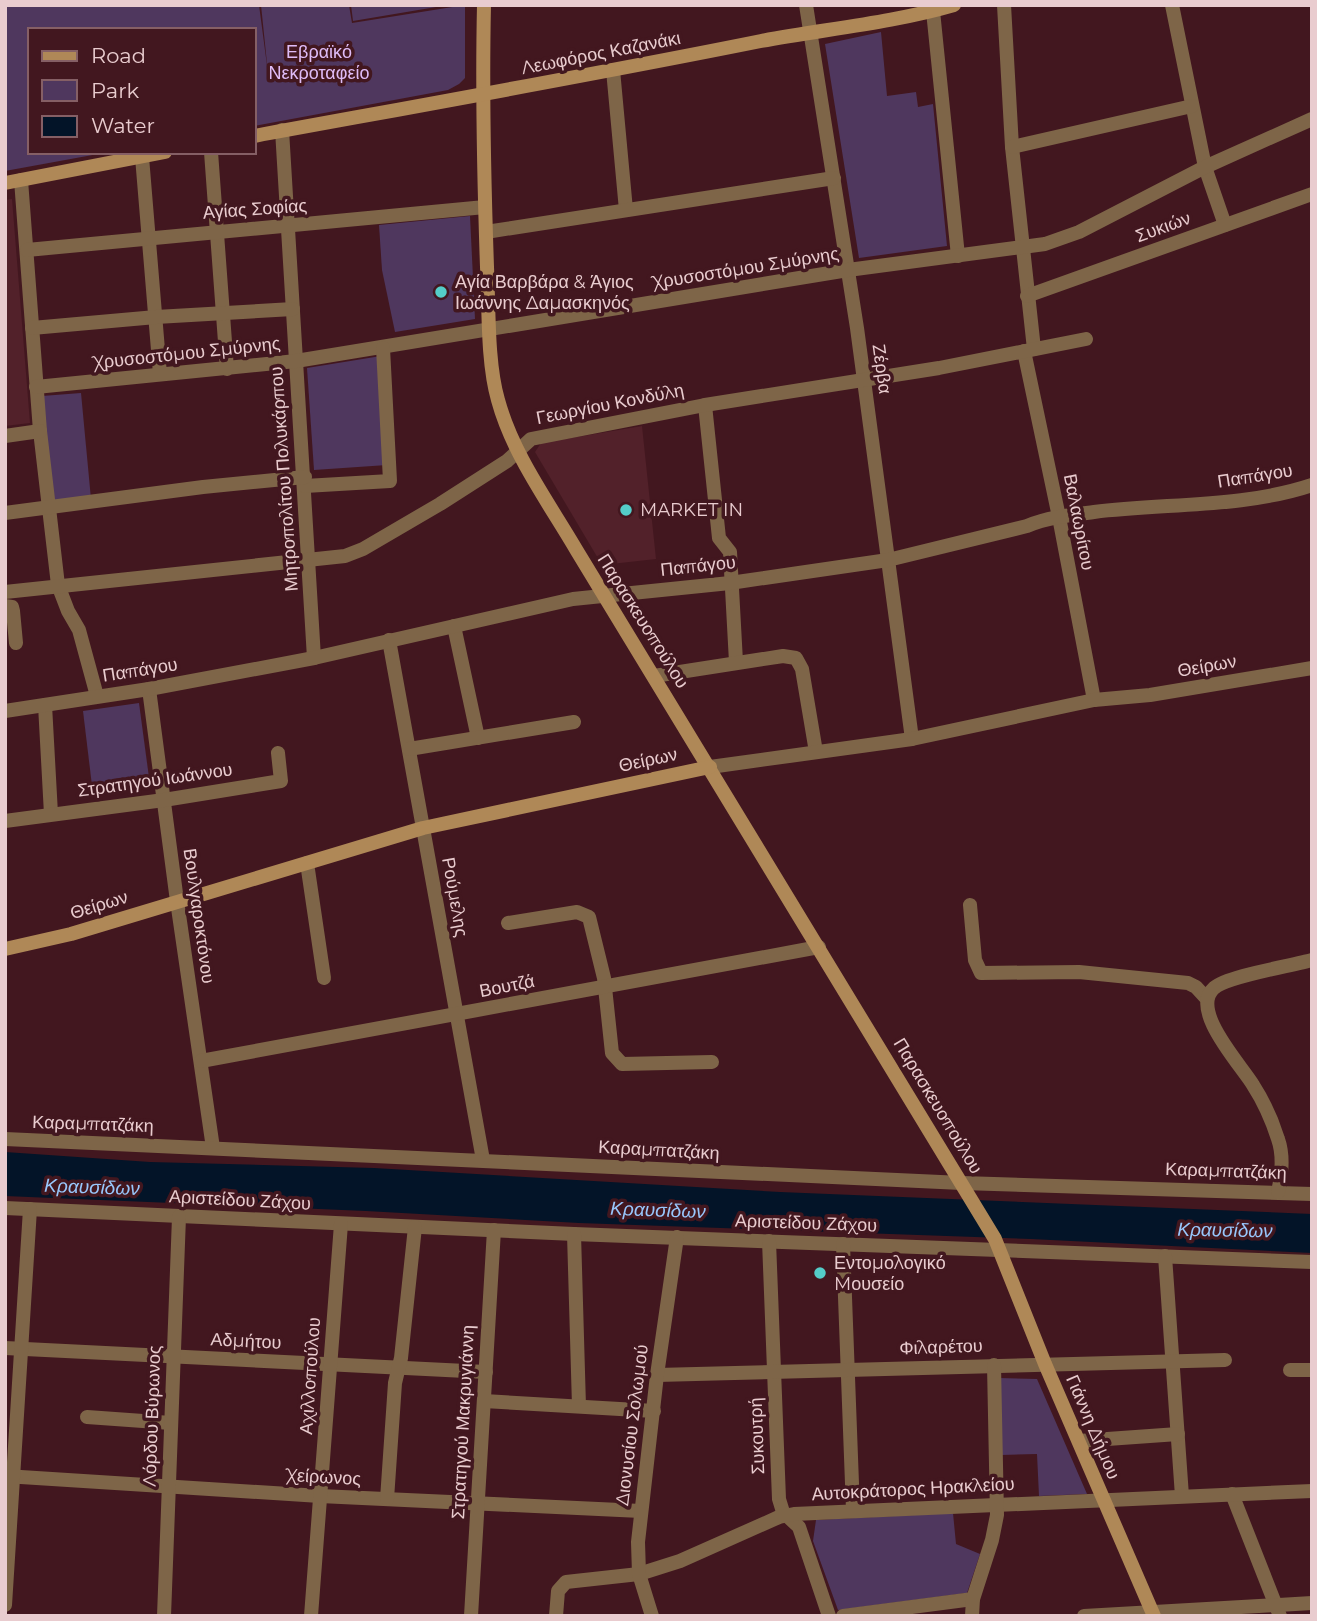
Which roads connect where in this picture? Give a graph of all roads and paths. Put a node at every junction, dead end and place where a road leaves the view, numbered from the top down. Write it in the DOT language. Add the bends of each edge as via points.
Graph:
graph roads {
  1 [pos="484,5"];
  2 [pos="806,5"];
  3 [pos="954,5"];
  4 [pos="1004,5"];
  5 [pos="1172,5"];
  6 [pos="933,11"];
  7 [pos="811,32"];
  8 [pos="613,71"];
  9 [pos="482,95"];
  10 [pos="1192,106"];
  11 [pos="1312,119"];
  12 [pos="282,130"];
  13 [pos="256,136"];
  14 [pos="1012,147"];
  15 [pos="156,154"];
  16 [pos="211,154"];
  17 [pos="142,157"];
  18 [pos="1205,167"];
  19 [pos="834,178"];
  20 [pos="21,180"];
  21 [pos="5,183"];
  22 [pos="1312,194"];
  23 [pos="485,207"];
  24 [pos="626,210"];
  25 [pos="1225,225"];
  26 [pos="289,227"];
  27 [pos="217,231"];
  28 [pos="486,232"];
  29 [pos="149,238"];
  30 [pos="1022,248"];
  31 [pos="27,250"];
  32 [pos="958,256"];
  33 [pos="848,270"];
  34 [pos="1027,296"];
  35 [pos="293,309"];
  36 [pos="222,313"];
  37 [pos="156,317"];
  38 [pos="32,328"];
  39 [pos="490,330"];
  40 [pos="1086,339"];
  41 [pos="383,348"];
  42 [pos="1029,350"];
  43 [pos="296,361"];
  44 [pos="227,369"];
  45 [pos="160,374"];
  46 [pos="864,380"];
  47 [pos="36,387"];
  48 [pos="705,405"];
  49 [pos="40,431"];
  50 [pos="5,436"];
  51 [pos="518,451"];
  52 [pos="305,481"];
  53 [pos="1312,485"];
  54 [pos="48,508"];
  55 [pos="5,513"];
  56 [pos="1059,517"];
  57 [pos="309,560"];
  58 [pos="888,560"];
  59 [pos="730,583"];
  60 [pos="58,585"];
  61 [pos="5,592"];
  62 [pos="604,595"];
  63 [pos="5,606"];
  64 [pos="454,626"];
  65 [pos="389,640"];
  66 [pos="16,643"];
  67 [pos="314,658"];
  68 [pos="736,662"];
  69 [pos="1312,668"];
  70 [pos="654,676"];
  71 [pos="149,689"];
  72 [pos="97,696"];
  73 [pos="1094,701"];
  74 [pos="45,705"];
  75 [pos="5,711"];
  76 [pos="574,722"];
  77 [pos="478,738"];
  78 [pos="912,739"];
  79 [pos="409,750"];
  80 [pos="816,752"];
  81 [pos="278,753"];
  82 [pos="710,767"];
  83 [pos="164,800"];
  84 [pos="51,814"];
  85 [pos="5,821"];
  86 [pos="423,828"];
  87 [pos="307,863"];
  88 [pos="177,901"];
  89 [pos="970,905"];
  90 [pos="509,923"];
  91 [pos="820,947"];
  92 [pos="5,949"];
  93 [pos="1312,960"];
  94 [pos="324,978"];
  95 [pos="606,988"];
  96 [pos="1207,999"];
  97 [pos="457,1016"];
  98 [pos="201,1061"];
  99 [pos="712,1062"];
  100 [pos="5,1139"];
  101 [pos="213,1148"];
  102 [pos="483,1160"];
  103 [pos="966,1190"];
  104 [pos="1278,1192"];
  105 [pos="1312,1194"];
  106 [pos="5,1208"];
  107 [pos="30,1209"];
  108 [pos="179,1217"];
  109 [pos="341,1224"];
  110 [pos="415,1227"];
  111 [pos="494,1230"];
  112 [pos="574,1234"];
  113 [pos="677,1237"];
  114 [pos="769,1241"];
  115 [pos="843,1244"];
  116 [pos="998,1245"];
  117 [pos="1165,1256"];
  118 [pos="1312,1262"];
  119 [pos="13,1348"];
  120 [pos="173,1356"];
  121 [pos="1226,1360"];
  122 [pos="1172,1362"];
  123 [pos="1045,1364"];
  124 [pos="330,1365"];
  125 [pos="994,1365"];
  126 [pos="398,1369"];
  127 [pos="848,1369"];
  128 [pos="1290,1370"];
  129 [pos="1312,1370"];
  130 [pos="774,1371"];
  131 [pos="486,1372"];
  132 [pos="657,1375"];
  133 [pos="484,1401"];
  134 [pos="579,1406"];
  135 [pos="654,1410"];
  136 [pos="87,1417"];
  137 [pos="171,1423"];
  138 [pos="1178,1434"];
  139 [pos="1079,1440"];
  140 [pos="9,1477"];
  141 [pos="168,1487"];
  142 [pos="1312,1491"];
  143 [pos="1232,1494"];
  144 [pos="320,1496"];
  145 [pos="1182,1496"];
  146 [pos="387,1499"];
  147 [pos="1104,1500"];
  148 [pos="478,1504"];
  149 [pos="997,1504"];
  150 [pos="853,1510"];
  151 [pos="641,1511"];
  152 [pos="787,1515"];
  153 [pos="639,1574"];
  154 [pos="973,1599"];
  155 [pos="1312,1603"];
  156 [pos="5,1605"];
  157 [pos="1278,1610"];
  158 [pos="903,1612"];
  159 [pos="1153,1614"];
  160 [pos="851,1615"];
  161 [pos="164,1616"];
  162 [pos="311,1616"];
  163 [pos="471,1616"];
  164 [pos="556,1616"];
  165 [pos="652,1616"];
  166 [pos="829,1616"];
  167 [pos="972,1616"];
  168 [pos="1084,1616"];
  1 -- 9 [label="street, Παρασκευοπούλου"];
  2 -- 7 [label="street, Ζέρβα"];
  3 -- 6 [label="street, Λεωφόρος Καζανάκι"];
  4 -- 14 [label="street, Βαλαωρίτου"];
  5 -- 10 [label="street"];
  6 -- 7 [label="street, Λεωφόρος Καζανάκι"];
  6 -- 32 [label="street"];
  7 -- 8 [label="street, Λεωφόρος Καζανάκι"];
  7 -- 19 [label="street, Ζέρβα"];
  8 -- 9 [label="street, Λεωφόρος Καζανάκι"];
  8 -- 24 [label="street"];
  9 -- 12 [label="street, Λεωφόρος Καζανάκι"];
  9 -- 23 [label="street, Παρασκευοπούλου"];
  10 -- 14 [label="street"];
  10 -- 18 [label="street"];
  11 -- 18 [label="street, Χρυσοστόμου Σμύρνης"];
  12 -- 13 [label="street, Λεωφόρος Καζανάκι"];
  12 -- 26 [label="street, Μητροπολίτου Πολυκάρπου"];
  14 -- 30 [label="street, Βαλαωρίτου"];
  15 -- 17 [label="street"];
  16 -- 27 [label="street"];
  17 -- 20 [label="street"];
  17 -- 29 [label="street"];
  18 -- 25 [label="street"];
  18 -- 30 [label="street, Χρυσοστόμου Σμύρνης" via="1079,232"];
  19 -- 24 [label="street"];
  19 -- 33 [label="street, Ζέρβα"];
  20 -- 21 [label="street"];
  20 -- 31 [label="street"];
  22 -- 25 [label="street, Συκιών"];
  23 -- 26 [label="street, Αγίας Σοφίας"];
  23 -- 28 [label="street, Παρασκευοπούλου"];
  24 -- 28 [label="street"];
  25 -- 34 [label="street, Συκιών"];
  26 -- 27 [label="street, Αγίας Σοφίας"];
  26 -- 35 [label="street, Μητροπολίτου Πολυκάρπου"];
  27 -- 29 [label="street, Αγίας Σοφίας"];
  27 -- 36 [label="street"];
  28 -- 39 [label="street, Παρασκευοπούλου"];
  29 -- 31 [label="street, Αγίας Σοφίας"];
  29 -- 37 [label="street"];
  30 -- 32 [label="street, Χρυσοστόμου Σμύρνης"];
  30 -- 34 [label="street, Βαλαωρίτου"];
  31 -- 38 [label="street"];
  32 -- 33 [label="street, Χρυσοστόμου Σμύρνης"];
  33 -- 39 [label="street, Χρυσοστόμου Σμύρνης"];
  33 -- 46 [label="street, Ζέρβα"];
  34 -- 42 [label="street, Βαλαωρίτου"];
  35 -- 36 [label="street"];
  35 -- 43 [label="street, Μητροπολίτου Πολυκάρπου"];
  36 -- 37 [label="street"];
  36 -- 44 [label="street"];
  37 -- 38 [label="street"];
  37 -- 45 [label="street"];
  38 -- 47 [label="street"];
  39 -- 41 [label="street, Χρυσοστόμου Σμύρνης"];
  39 -- 51 [label="street, Παρασκευοπούλου" via="497,399"];
  40 -- 42 [label="street, Γεωργίου Κονδύλη"];
  41 -- 43 [label="street, Χρυσοστόμου Σμύρνης"];
  41 -- 52 [label="street" via="390,481"];
  42 -- 46 [label="street, Γεωργίου Κονδύλη"];
  42 -- 56 [label="street, Βαλαωρίτου"];
  43 -- 44 [label="street, Χρυσοστόμου Σμύρνης"];
  43 -- 52 [label="street, Μητροπολίτου Πολυκάρπου"];
  44 -- 45 [label="street, Χρυσοστόμου Σμύρνης"];
  45 -- 47 [label="street, Χρυσοστόμου Σμύρνης"];
  46 -- 48 [label="street, Γεωργίου Κονδύλη"];
  46 -- 58 [label="street, Ζέρβα"];
  47 -- 49 [label="street"];
  48 -- 51 [label="street, Γεωργίου Κονδύλη" via="537,438"];
  48 -- 59 [label="street" via="717,527 730,552"];
  49 -- 50 [label="street"];
  49 -- 54 [label="street"];
  51 -- 57 [label="street, Γεωργίου Κονδύλη" via="363,549"];
  51 -- 62 [label="street, Παρασκευοπούλου"];
  52 -- 54 [label="street" via="203,487"];
  52 -- 57 [label="street, Μητροπολίτου Πολυκάρπου"];
  53 -- 56 [label="street, Παπάγου" via="1257,497"];
  54 -- 55 [label="street"];
  54 -- 60 [label="street"];
  56 -- 58 [label="street, Παπάγου"];
  56 -- 73 [label="street, Βαλαωρίτου"];
  57 -- 60 [label="street, Γεωργίου Κονδύλη"];
  57 -- 67 [label="street, Μητροπολίτου Πολυκάρπου"];
  58 -- 59 [label="street, Παπάγου"];
  58 -- 78 [label="street, Ζέρβα"];
  59 -- 62 [label="street, Παπάγου"];
  59 -- 68 [label="street"];
  60 -- 61 [label="street, Γεωργίου Κονδύλη"];
  60 -- 72 [label="street" via="79,630"];
  62 -- 64 [label="street, Παπάγου"];
  62 -- 70 [label="street, Παρασκευοπούλου"];
  63 -- 66 [label="street" via="12,607"];
  64 -- 65 [label="street, Παπάγου"];
  64 -- 77 [label="street"];
  65 -- 67 [label="street, Παπάγου"];
  65 -- 79 [label="street, Ρούμελης"];
  67 -- 71 [label="street, Παπάγου"];
  68 -- 70 [label="street"];
  68 -- 80 [label="street" via="796,658 802,669"];
  69 -- 73 [label="street, Θείρων"];
  70 -- 82 [label="street, Παρασκευοπούλου"];
  71 -- 72 [label="street, Παπάγου"];
  71 -- 83 [label="street, Βουλγαροκτόνου"];
  72 -- 74 [label="street, Παπάγου"];
  73 -- 78 [label="street, Θείρων"];
  74 -- 75 [label="street, Παπάγου"];
  74 -- 84 [label="street"];
  76 -- 77 [label="street"];
  77 -- 79 [label="street"];
  78 -- 80 [label="street, Θείρων"];
  79 -- 86 [label="street, Ρούμελης"];
  80 -- 82 [label="street, Θείρων"];
  81 -- 83 [label="street, Στρατηγού Ιωάννου" via="281,781"];
  82 -- 86 [label="street, Θείρων"];
  82 -- 91 [label="street, Παρασκευοπούλου"];
  83 -- 84 [label="street, Στρατηγού Ιωάννου"];
  83 -- 88 [label="street, Βουλγαροκτόνου"];
  84 -- 85 [label="street, Στρατηγού Ιωάννου"];
  86 -- 87 [label="street, Θείρων"];
  86 -- 97 [label="street, Ρούμελης"];
  87 -- 88 [label="street, Θείρων"];
  87 -- 94 [label="street"];
  88 -- 92 [label="street, Θείρων"];
  88 -- 98 [label="street, Βουλγαροκτόνου"];
  89 -- 96 [label="street" via="975,960 981,973 1079,972 1188,983"];
  90 -- 95 [label="street" via="577,912 589,917"];
  91 -- 95 [label="street, Βουτζά"];
  91 -- 103 [label="street, Παρασκευοπούλου"];
  93 -- 96 [label="street" via="1227,981 1212,989"];
  95 -- 97 [label="street, Βουτζά"];
  95 -- 99 [label="street" via="612,1053 622,1064"];
  96 -- 104 [label="street" via="1211,1021 1260,1096 1278,1139 1282,1170"];
  97 -- 98 [label="street, Βουτζά"];
  97 -- 102 [label="street, Ρούμελης"];
  98 -- 101 [label="street, Βουλγαροκτόνου"];
  100 -- 101 [label="street, Καραμπατζάκη"];
  101 -- 102 [label="street, Καραμπατζάκη"];
  102 -- 103 [label="street, Καραμπατζάκη"];
  103 -- 104 [label="street, Καραμπατζάκη"];
  103 -- 116 [label="street, Παρασκευοπούλου"];
  104 -- 105 [label="street, Καραμπατζάκη"];
  106 -- 107 [label="street, Αριστείδου Ζάχου"];
  107 -- 108 [label="street, Αριστείδου Ζάχου"];
  107 -- 119 [label="street"];
  108 -- 109 [label="street, Αριστείδου Ζάχου"];
  108 -- 120 [label="street, Λόρδου Βύρωνος"];
  109 -- 110 [label="street, Αριστείδου Ζάχου"];
  109 -- 124 [label="street, Αχιλλοπούλου"];
  110 -- 111 [label="street, Αριστείδου Ζάχου"];
  110 -- 126 [label="street"];
  111 -- 112 [label="street, Αριστείδου Ζάχου"];
  111 -- 131 [label="street, Στρατηγού Μακρυγιάννη"];
  112 -- 113 [label="street, Αριστείδου Ζάχου"];
  112 -- 134 [label="street"];
  113 -- 114 [label="street, Αριστείδου Ζάχου"];
  113 -- 132 [label="street, Διονυσίου Σολωμού"];
  114 -- 115 [label="street, Αριστείδου Ζάχου"];
  114 -- 130 [label="street, Συκουτρή"];
  115 -- 116 [label="street, Αριστείδου Ζάχου"];
  115 -- 127 [label="street"];
  116 -- 117 [label="street, Αριστείδου Ζάχου"];
  116 -- 123 [label="street, Γιάννη Δήμου"];
  117 -- 118 [label="street, Αριστείδου Ζάχου"];
  117 -- 122 [label="street"];
  119 -- 120 [label="street, Αδμήτου"];
  119 -- 140 [label="street"];
  120 -- 124 [label="street, Αδμήτου"];
  120 -- 137 [label="street, Λόρδου Βύρωνος"];
  121 -- 122 [label="street, Φιλαρέτου"];
  122 -- 123 [label="street, Φιλαρέτου"];
  122 -- 138 [label="street"];
  123 -- 125 [label="street, Φιλαρέτου"];
  123 -- 139 [label="street, Γιάννη Δήμου"];
  124 -- 126 [label="street, Αδμήτου"];
  124 -- 144 [label="street, Αχιλλοπούλου"];
  125 -- 127 [label="street, Φιλαρέτου"];
  125 -- 149 [label="street"];
  126 -- 131 [label="street, Αδμήτου"];
  126 -- 146 [label="street"];
  127 -- 130 [label="street, Φιλαρέτου"];
  127 -- 150 [label="street"];
  128 -- 129 [label="street"];
  130 -- 132 [label="street, Φιλαρέτου"];
  130 -- 152 [label="street, Συκουτρή" via="779,1499"];
  131 -- 133 [label="street, Στρατηγού Μακρυγιάννη"];
  132 -- 135 [label="street, Διονυσίου Σολωμού"];
  133 -- 134 [label="street"];
  133 -- 148 [label="street, Στρατηγού Μακρυγιάννη"];
  134 -- 135 [label="street"];
  135 -- 151 [label="street, Διονυσίου Σολωμού"];
  136 -- 137 [label="street"];
  137 -- 141 [label="street, Λόρδου Βύρωνος"];
  138 -- 139 [label="street"];
  138 -- 145 [label="street"];
  139 -- 147 [label="street, Γιάννη Δήμου"];
  140 -- 141 [label="street, Χείρωνος"];
  140 -- 156 [label="street"];
  141 -- 144 [label="street, Χείρωνος"];
  141 -- 161 [label="street, Λόρδου Βύρωνος"];
  142 -- 143 [label="street, Αυτοκράτορος Ηρακλείου"];
  143 -- 145 [label="street, Αυτοκράτορος Ηρακλείου"];
  143 -- 157 [label="street"];
  144 -- 146 [label="street, Χείρωνος"];
  144 -- 162 [label="street, Αχιλλοπούλου"];
  145 -- 147 [label="street, Αυτοκράτορος Ηρακλείου"];
  146 -- 148 [label="street, Χείρωνος"];
  147 -- 149 [label="street, Αυτοκράτορος Ηρακλείου"];
  147 -- 159 [label="street, Γιάννη Δήμου"];
  148 -- 151 [label="street, Χείρωνος"];
  148 -- 163 [label="street, Στρατηγού Μακρυγιάννη"];
  149 -- 150 [label="street, Αυτοκράτορος Ηρακλείου"];
  149 -- 154 [label="street" via="994,1532"];
  150 -- 152 [label="street, Αυτοκράτορος Ηρακλείου"];
  151 -- 153 [label="street, Διονυσίου Σολωμού"];
  152 -- 153 [label="street, Αυτοκράτορος Ηρακλείου"];
  152 -- 166 [label="street, Συκουτρή" via="799,1527"];
  153 -- 164 [label="street, Αυτοκράτορος Ηρακλείου" via="566,1582 558,1591"];
  153 -- 165 [label="street, Διονυσίου Σολωμού"];
  154 -- 158 [label="street"];
  154 -- 167 [label="street"];
  155 -- 157 [label="street"];
  157 -- 159 [label="street"];
  158 -- 160 [label="street"];
  159 -- 168 [label="street"];
}
